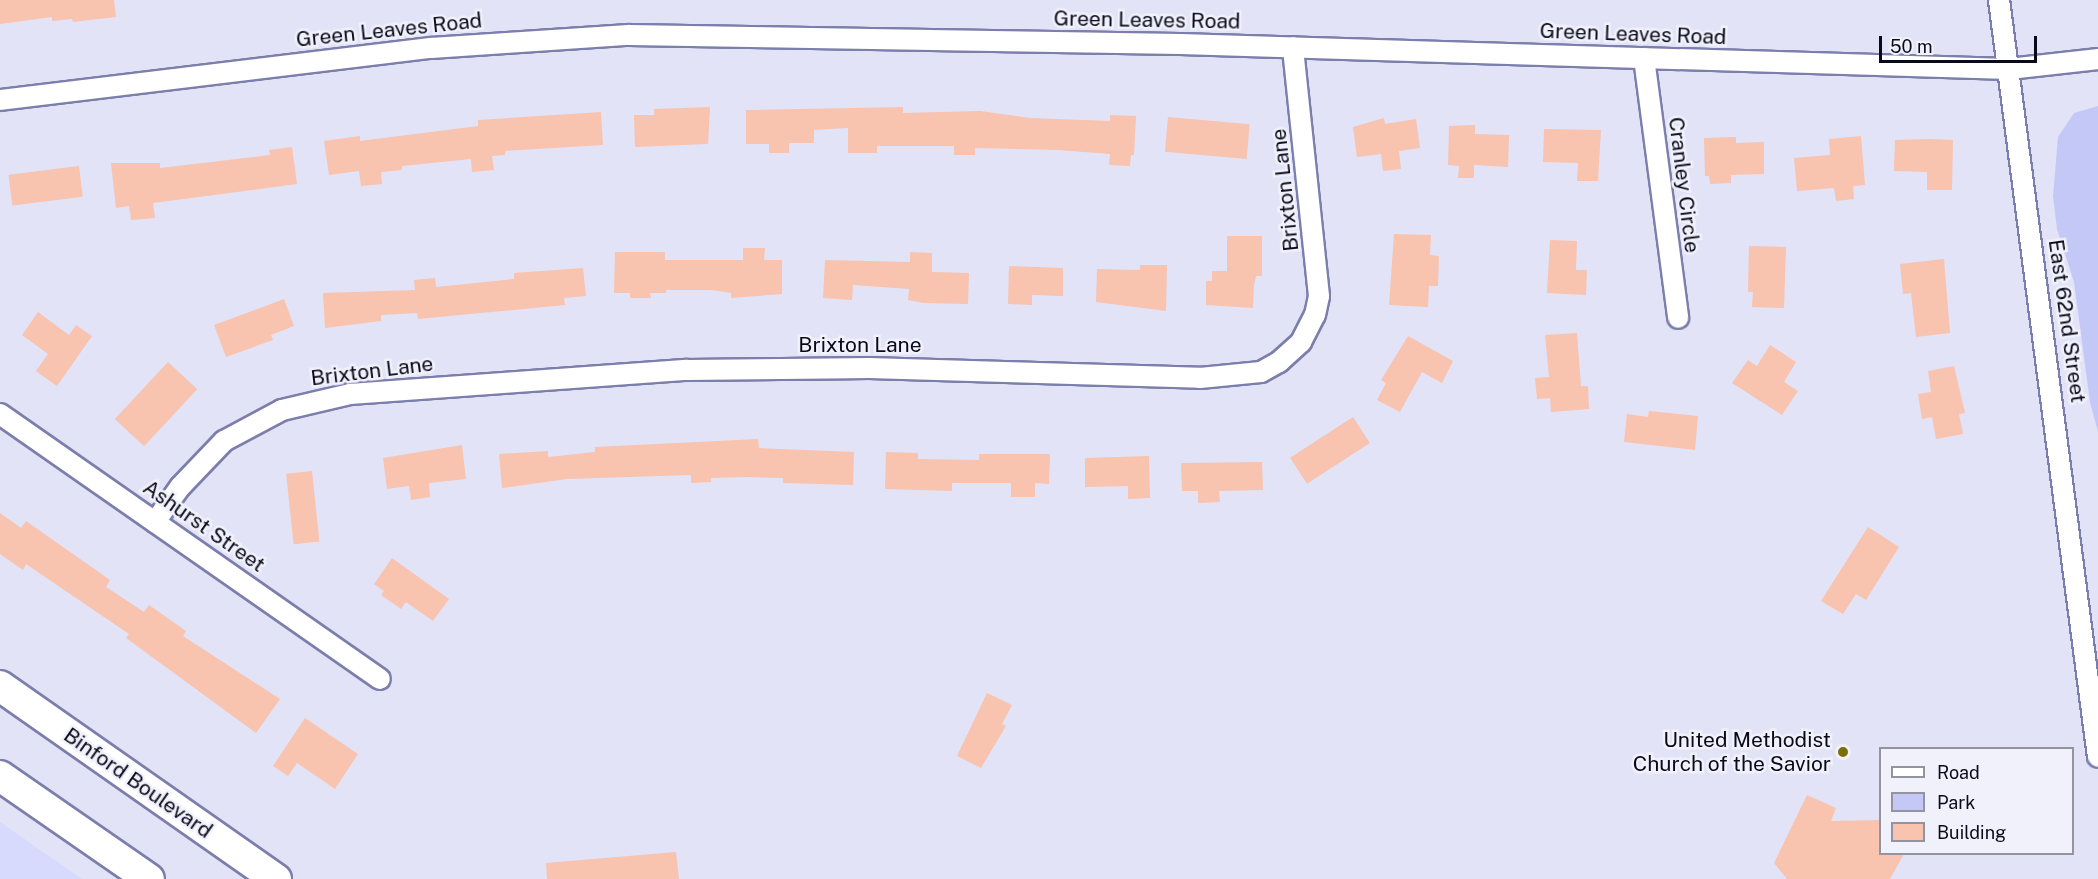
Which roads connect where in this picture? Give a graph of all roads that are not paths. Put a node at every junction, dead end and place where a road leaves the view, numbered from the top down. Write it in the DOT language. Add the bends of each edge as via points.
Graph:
graph roads {
  1 [pos="1999,0"];
  2 [pos="1293,47"];
  3 [pos="1644,58"];
  4 [pos="2098,59"];
  5 [pos="2009,69"];
  6 [pos="0,100"];
  7 [pos="1678,318"];
  8 [pos="0,414"];
  9 [pos="155,522"];
  10 [pos="380,679"];
  11 [pos="0,686"];
  12 [pos="2098,757"];
  13 [pos="0,776"];
  14 [pos="149,879"];
  15 [pos="276,879"];
  1 -- 5 [label="street, East 62nd Street"];
  2 -- 3 [label="street, Green Leaves Road"];
  2 -- 6 [label="street, Green Leaves Road" via="599,36 441,47"];
  2 -- 9 [label="street, Brixton Lane" via="1319,296 1315,315 1301,342 1261,372 1241,377 1190,378 916,369 687,370 350,394 282,410 224,441 180,487"];
  3 -- 5 [label="street, Green Leaves Road"];
  3 -- 7 [label="street, Cranley Circle"];
  4 -- 5 [label="street, Green Leaves Road"];
  5 -- 12 [label="street, East 62nd Street"];
  8 -- 9 [label="street, Ashurst Street"];
  9 -- 10 [label="street, Ashurst Street"];
  11 -- 15 [label="main road, Binford Boulevard"];
  13 -- 14 [label="main road"];
}
